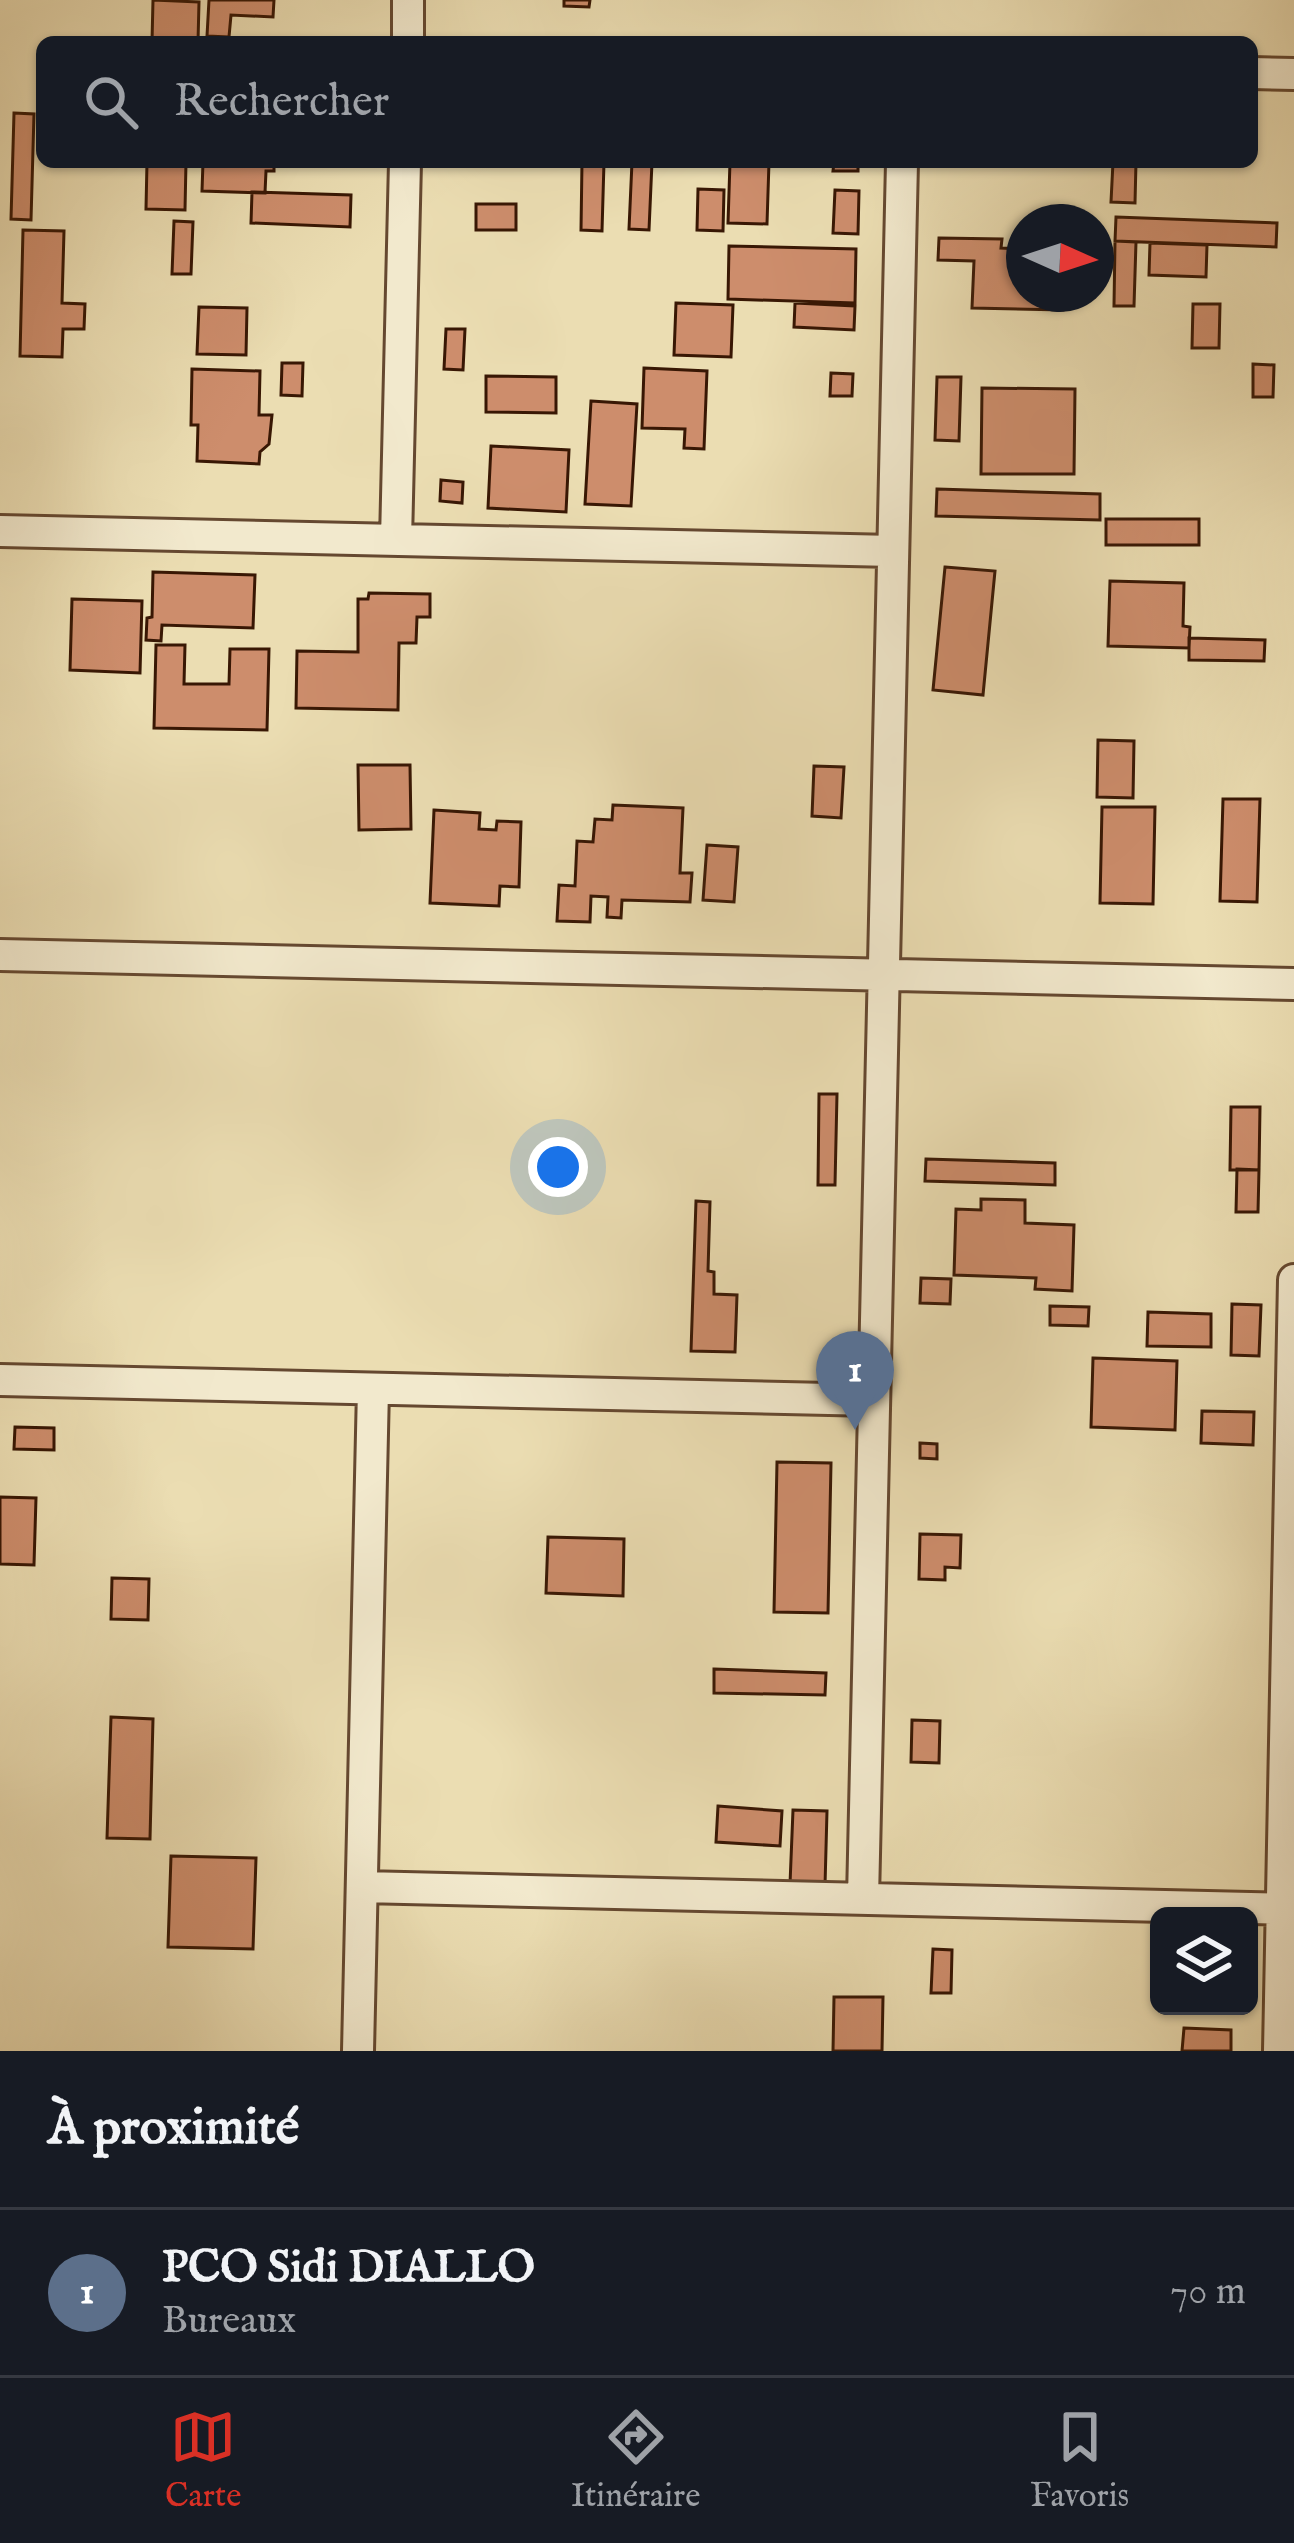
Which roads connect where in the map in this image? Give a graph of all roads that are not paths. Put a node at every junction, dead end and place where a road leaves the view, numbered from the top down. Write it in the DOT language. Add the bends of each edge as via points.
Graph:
graph roads {
  1 [pos="408,0"];
  2 [pos="407,36"];
  3 [pos="1258,73"];
  4 [pos="1294,74"];
  5 [pos="405,168"];
  6 [pos="902,168"];
  7 [pos="0,531"];
  8 [pos="396,540"];
  9 [pos="893,551"];
  10 [pos="0,955"];
  11 [pos="884,975"];
  12 [pos="1294,984"];
  13 [pos="1294,1280"];
  14 [pos="0,1380"];
  15 [pos="373,1389"];
  16 [pos="874,1400"];
  17 [pos="362,1887"];
  18 [pos="862,1898"];
  19 [pos="1288,1908"];
  20 [pos="358,2051"];
  21 [pos="1279,2051"];
  1 -- 2 [label="street"];
  3 -- 4 [label="street"];
  5 -- 8 [label="street"];
  6 -- 9 [label="street"];
  7 -- 8 [label="street"];
  8 -- 9 [label="street"];
  9 -- 11 [label="street"];
  10 -- 11 [label="street"];
  11 -- 12 [label="street"];
  11 -- 16 [label="street"];
  13 -- 19 [label="street"];
  14 -- 15 [label="street"];
  15 -- 16 [label="street"];
  15 -- 17 [label="street"];
  16 -- 18 [label="street"];
  17 -- 18 [label="street"];
  17 -- 20 [label="street"];
  18 -- 19 [label="street"];
  19 -- 21 [label="street"];
}
